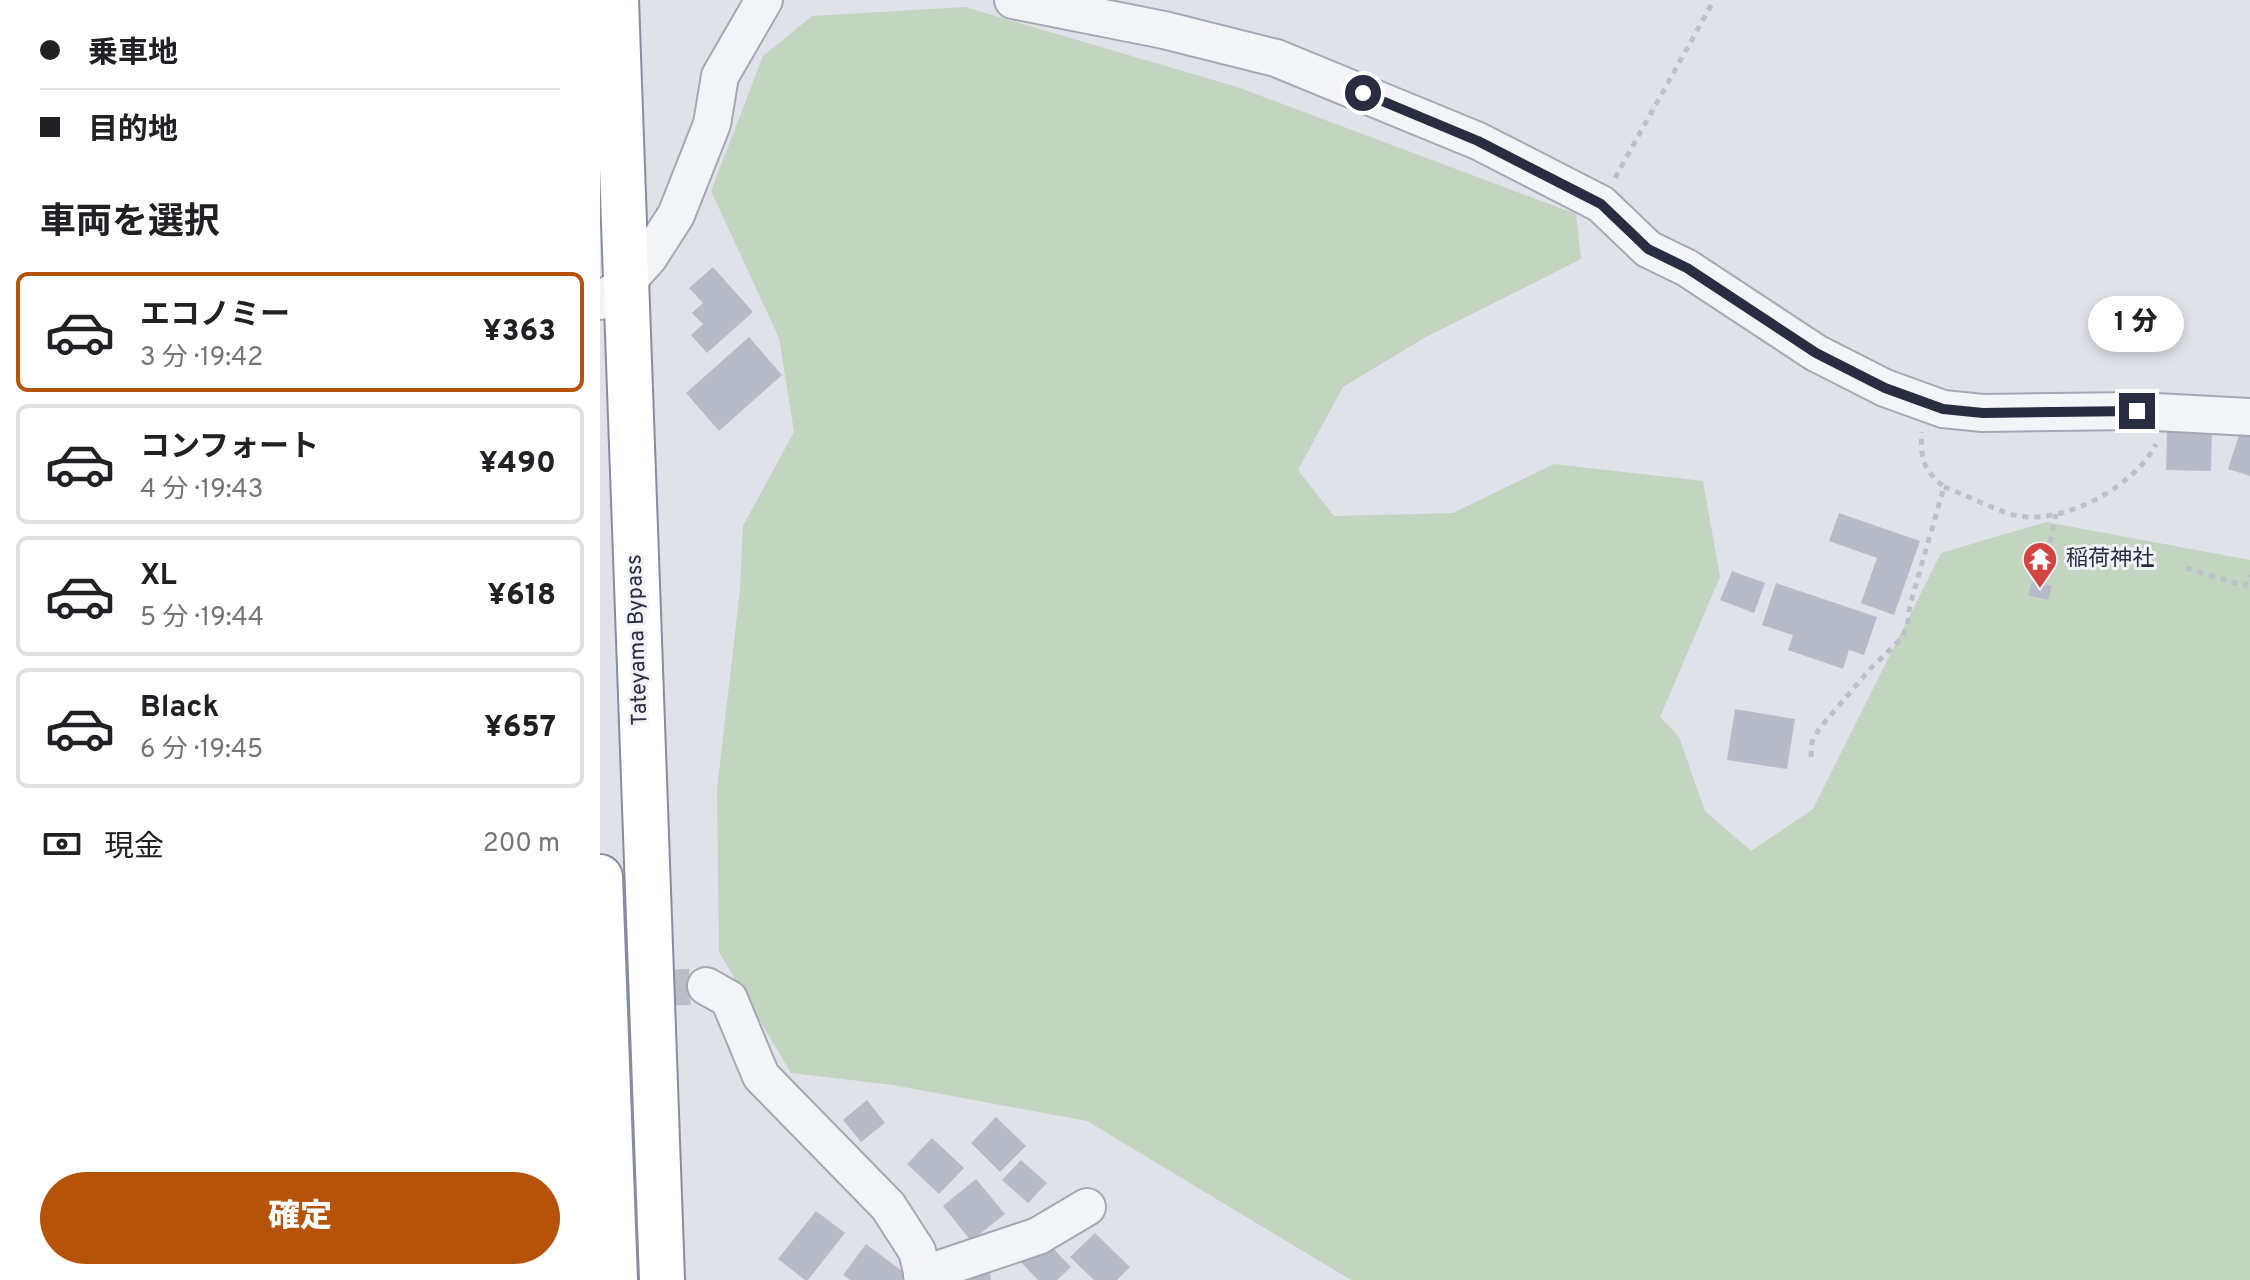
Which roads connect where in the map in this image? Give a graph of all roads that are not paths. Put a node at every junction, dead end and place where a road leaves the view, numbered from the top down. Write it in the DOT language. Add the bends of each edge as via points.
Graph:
graph roads {
  1 [pos="616,0"];
  2 [pos="762,0"];
  3 [pos="1013,0"];
  4 [pos="613,292"];
  5 [pos="2250,417"];
  6 [pos="600,877"];
  7 [pos="706,986"];
  8 [pos="1087,1207"];
  9 [pos="923,1278"];
  10 [pos="615,1280"];
  11 [pos="662,1280"];
  1 -- 4 [label="highway, Tateyama Bypass"];
  2 -- 4 [label="street" via="720,76 712,124 676,215 649,257"];
  3 -- 5 [label="street" via="1276,58 1478,141 1601,204 1648,249 1687,268 1816,353 1885,388 1943,409"];
  4 -- 11 [label="highway, Tateyama Bypass"];
  6 -- 10 [label="highway"];
  7 -- 9 [label="street" via="729,999 761,1076 888,1206 917,1251"];
  8 -- 9 [label="street" via="1038,1236"];
}
